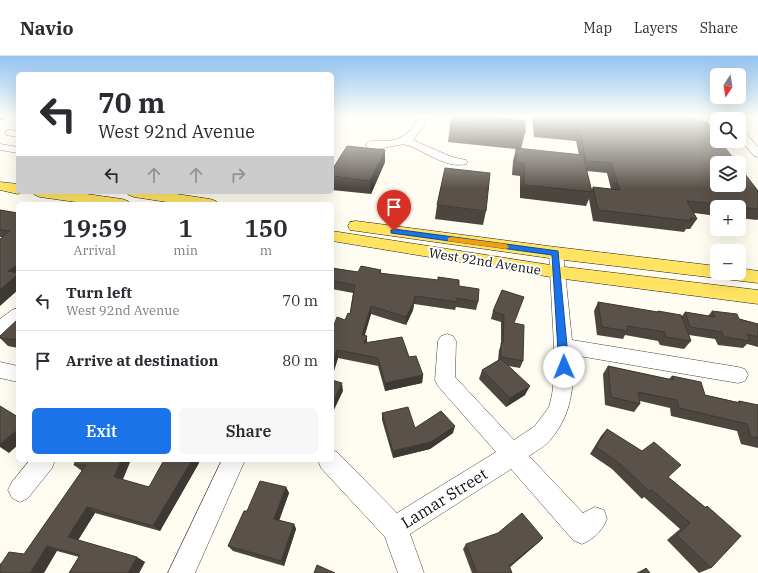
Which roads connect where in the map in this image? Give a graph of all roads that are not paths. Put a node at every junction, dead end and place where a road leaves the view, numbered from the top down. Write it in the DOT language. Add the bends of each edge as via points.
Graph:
graph roads {
  1 [pos="746,140"];
  2 [pos="407,141"];
  3 [pos="370,145"];
  4 [pos="0,148"];
  5 [pos="16,150"];
  6 [pos="758,154"];
  7 [pos="462,162"];
  8 [pos="0,174"];
  9 [pos="16,176"];
  10 [pos="0,186"];
  11 [pos="16,189"];
  12 [pos="57,194"];
  13 [pos="147,194"];
  14 [pos="109,202"];
  15 [pos="197,202"];
  16 [pos="334,223"];
  17 [pos="334,236"];
  18 [pos="556,262"];
  19 [pos="710,272"];
  20 [pos="746,274"];
  21 [pos="758,274"];
  22 [pos="746,276"];
  23 [pos="758,277"];
  24 [pos="758,297"];
  25 [pos="16,316"];
  26 [pos="0,329"];
  27 [pos="447,341"];
  28 [pos="563,346"];
  29 [pos="0,370"];
  30 [pos="16,374"];
  31 [pos="738,375"];
  32 [pos="512,455"];
  33 [pos="42,462"];
  34 [pos="233,462"];
  35 [pos="331,462"];
  36 [pos="20,490"];
  37 [pos="594,519"];
  38 [pos="395,529"];
  39 [pos="181,573"];
  40 [pos="411,573"];
  1 -- 6 [label="street"];
  2 -- 3 [label="street"];
  2 -- 7 [label="street" via="449,160"];
  4 -- 5 [label="street"];
  8 -- 9 [label="main road"];
  10 -- 11 [label="main road"];
  12 -- 14 [label="main road"];
  13 -- 15 [label="main road"];
  16 -- 18 [label="main road, West 92nd Avenue"];
  17 -- 18 [label="main road, West 92nd Avenue"];
  18 -- 19 [label="main road, West 92nd Avenue"];
  18 -- 24 [label="main road, West 92nd Avenue"];
  18 -- 28 [label="street, Lamar Street"];
  20 -- 21 [label="main road"];
  22 -- 23 [label="main road, West 92nd Avenue"];
  25 -- 26 [label="street"];
  27 -- 32 [label="street" via="445,380"];
  28 -- 31 [label="street"];
  28 -- 32 [label="street, Lamar Street" via="564,378 558,410 543,433"];
  29 -- 30 [label="street"];
  32 -- 37 [label="street" via="582,530"];
  32 -- 38 [label="street, Lamar Street"];
  33 -- 36 [label="street"];
  34 -- 39 [label="street"];
  35 -- 38 [label="street"];
  38 -- 40 [label="street, Lamar Street"];
}
